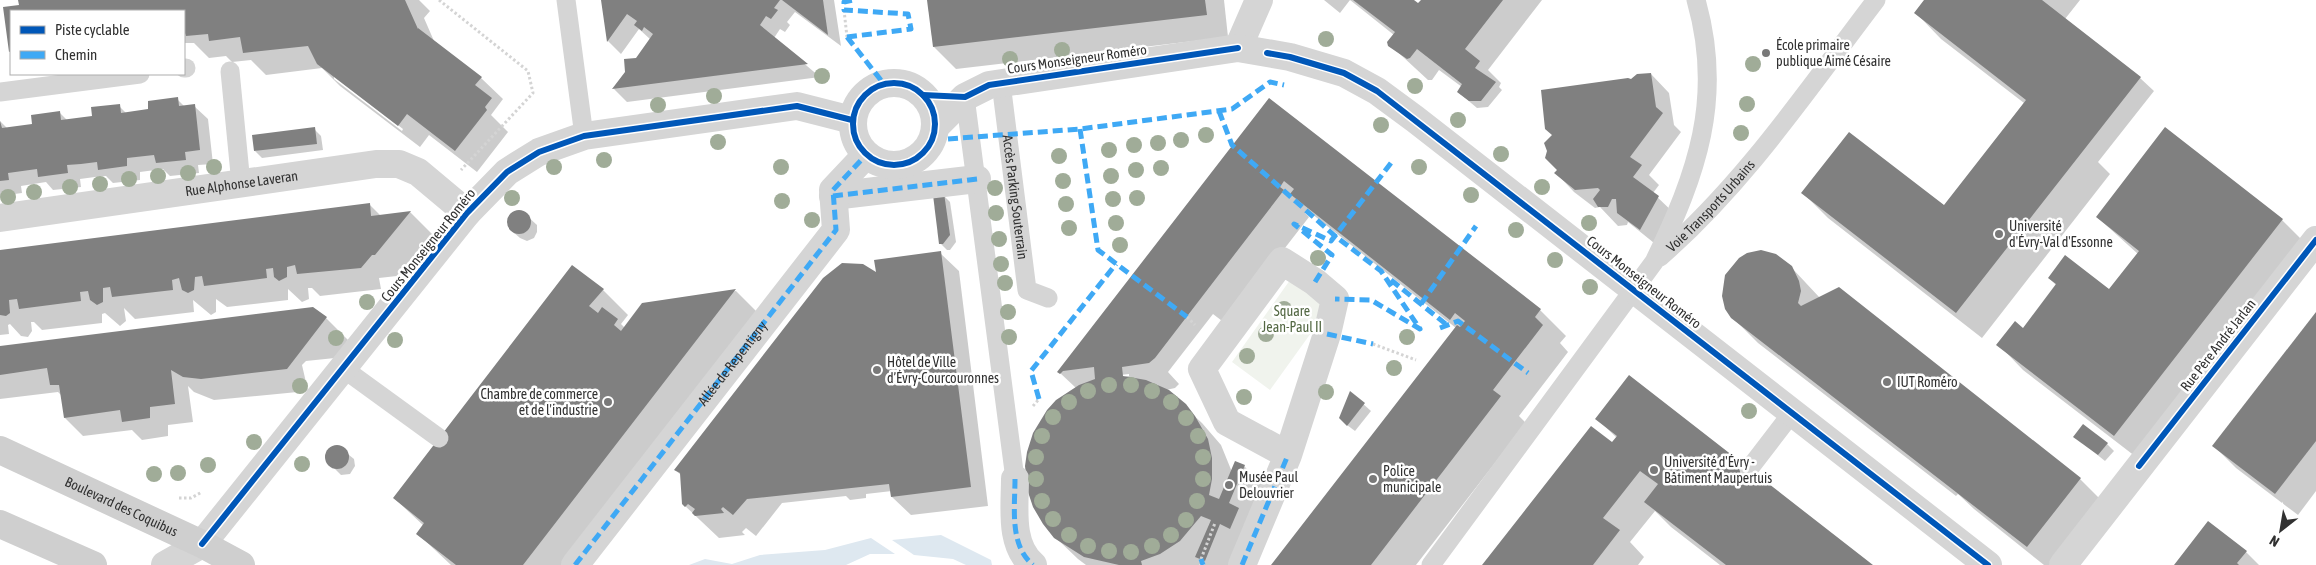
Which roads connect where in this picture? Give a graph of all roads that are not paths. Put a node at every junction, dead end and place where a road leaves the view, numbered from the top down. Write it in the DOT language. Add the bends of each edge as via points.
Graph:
graph roads {
  1 [pos="566,0"];
  2 [pos="1259,0"];
  3 [pos="1696,0"];
  4 [pos="1876,0"];
  5 [pos="1238,48"];
  6 [pos="230,71"];
  7 [pos="132,75"];
  8 [pos="1001,83"];
  9 [pos="0,92"];
  10 [pos="923,95"];
  11 [pos="965,97"];
  12 [pos="852,120"];
  13 [pos="935,127"];
  14 [pos="584,136"];
  15 [pos="866,156"];
  16 [pos="977,179"];
  17 [pos="241,184"];
  18 [pos="833,196"];
  19 [pos="467,213"];
  20 [pos="0,218"];
  21 [pos="2316,240"];
  22 [pos="1654,262"];
  23 [pos="1634,289"];
  24 [pos="1048,298"];
  25 [pos="344,369"];
  26 [pos="1792,413"];
  27 [pos="439,438"];
  28 [pos="0,450"];
  29 [pos="1288,455"];
  30 [pos="1749,468"];
  31 [pos="1015,479"];
  32 [pos="0,524"];
  33 [pos="202,544"];
  34 [pos="93,565"];
  35 [pos="166,565"];
  36 [pos="241,565"];
  37 [pos="575,565"];
  38 [pos="1034,565"];
  39 [pos="1242,565"];
  40 [pos="1431,565"];
  41 [pos="1988,565"];
  42 [pos="2063,565"];
  1 -- 14 [label="lane"];
  2 -- 5 [label="street"];
  3 -- 22 [label="lane, Voie Transports Urbains" via="1709,69 1707,108 1699,148 1678,212"];
  4 -- 22 [label="lane, Voie Transports Urbains" via="1734,184"];
  5 -- 8 [label="street, Cours Monseigneur Roméro"];
  5 -- 23 [label="street, Cours Monseigneur Roméro" via="1290,57 1344,73 1377,91"];
  6 -- 17 [label="lane"];
  7 -- 9 [label="lane"];
  8 -- 11 [label="street, Cours Monseigneur Roméro"];
  8 -- 24 [label="lane, Accès Parking Souterrain" via="1027,290"];
  10 -- 11 [label="street, Cours Monseigneur Roméro"];
  10 -- 12 [label="street, Cours Monseigneur Roméro" via="905,84 884,84 862,97"];
  10 -- 13 [label="street" via="930,104"];
  11 -- 13 [label="street, Cours Monseigneur Roméro"];
  11 -- 16 [label="lane"];
  12 -- 14 [label="street, Cours Monseigneur Roméro" via="797,106"];
  12 -- 15 [label="street" via="855,139"];
  13 -- 15 [label="street, Cours Monseigneur Roméro" via="928,148 910,162 887,165"];
  14 -- 19 [label="street, Cours Monseigneur Roméro" via="539,152 507,172"];
  15 -- 18 [label="street" via="833,190"];
  16 -- 18 [label="street"];
  16 -- 31 [label="lane"];
  17 -- 19 [label="street, Rue Alphonse Laveran" via="376,164 399,164 418,172"];
  17 -- 20 [label="street, Rue Alphonse Laveran"];
  18 -- 37 [label="street, Allée de Repentigny" via="836,230"];
  19 -- 25 [label="street, Cours Monseigneur Roméro"];
  21 -- 42 [label="street, Rue Père André Jarlan"];
  22 -- 23 [label="lane"];
  23 -- 26 [label="street, Cours Monseigneur Roméro"];
  23 -- 40 [label="lane"];
  25 -- 27 [label="lane"];
  25 -- 33 [label="street, Cours Monseigneur Roméro"];
  26 -- 30 [label="lane"];
  26 -- 41 [label="street, Cours Monseigneur Roméro"];
  28 -- 33 [label="main road, Boulevard des Coquibus"];
  29 -- 29 [label="street" via="1327,334 1334,298 1282,261 1202,369 1227,422"];
  29 -- 39 [label="street"];
  31 -- 38 [label="street" via="1017,540 1026,559"];
  32 -- 34 [label="main road"];
  33 -- 35 [label="street, Cours Monseigneur Roméro"];
  33 -- 36 [label="main road, Boulevard des Coquibus"];
}
